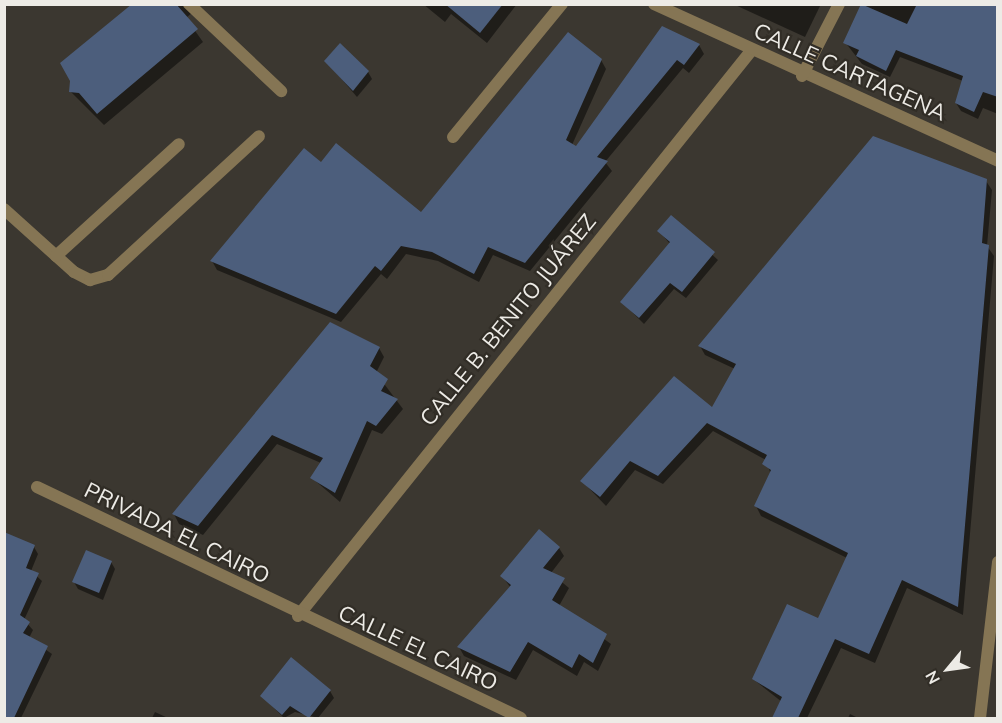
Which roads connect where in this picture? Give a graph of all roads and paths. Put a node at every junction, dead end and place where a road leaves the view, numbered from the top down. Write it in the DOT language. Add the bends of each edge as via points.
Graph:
graph roads {
  1 [pos="189,4"];
  2 [pos="562,4"];
  3 [pos="654,4"];
  4 [pos="839,4"];
  5 [pos="751,51"];
  6 [pos="802,76"];
  7 [pos="281,91"];
  8 [pos="259,136"];
  9 [pos="453,137"];
  10 [pos="178,144"];
  11 [pos="998,161"];
  12 [pos="4,209"];
  13 [pos="56,256"];
  14 [pos="37,487"];
  15 [pos="998,562"];
  16 [pos="298,616"];
  17 [pos="521,718"];
  18 [pos="980,718"];
  1 -- 7 [label="street"];
  2 -- 9 [label="street"];
  3 -- 5 [label="street, CALLE CARTAGENA"];
  4 -- 6 [label="street"];
  5 -- 6 [label="street, CALLE CARTAGENA"];
  5 -- 16 [label="street, CALLE B. BENITO JUÁREZ"];
  6 -- 11 [label="street, CALLE CARTAGENA"];
  8 -- 13 [label="street" via="108,275 90,280"];
  10 -- 13 [label="street"];
  12 -- 13 [label="street"];
  14 -- 16 [label="street, PRIVADA EL CAIRO"];
  15 -- 18 [label="street"];
  16 -- 17 [label="street, CALLE EL CAIRO"];
}
